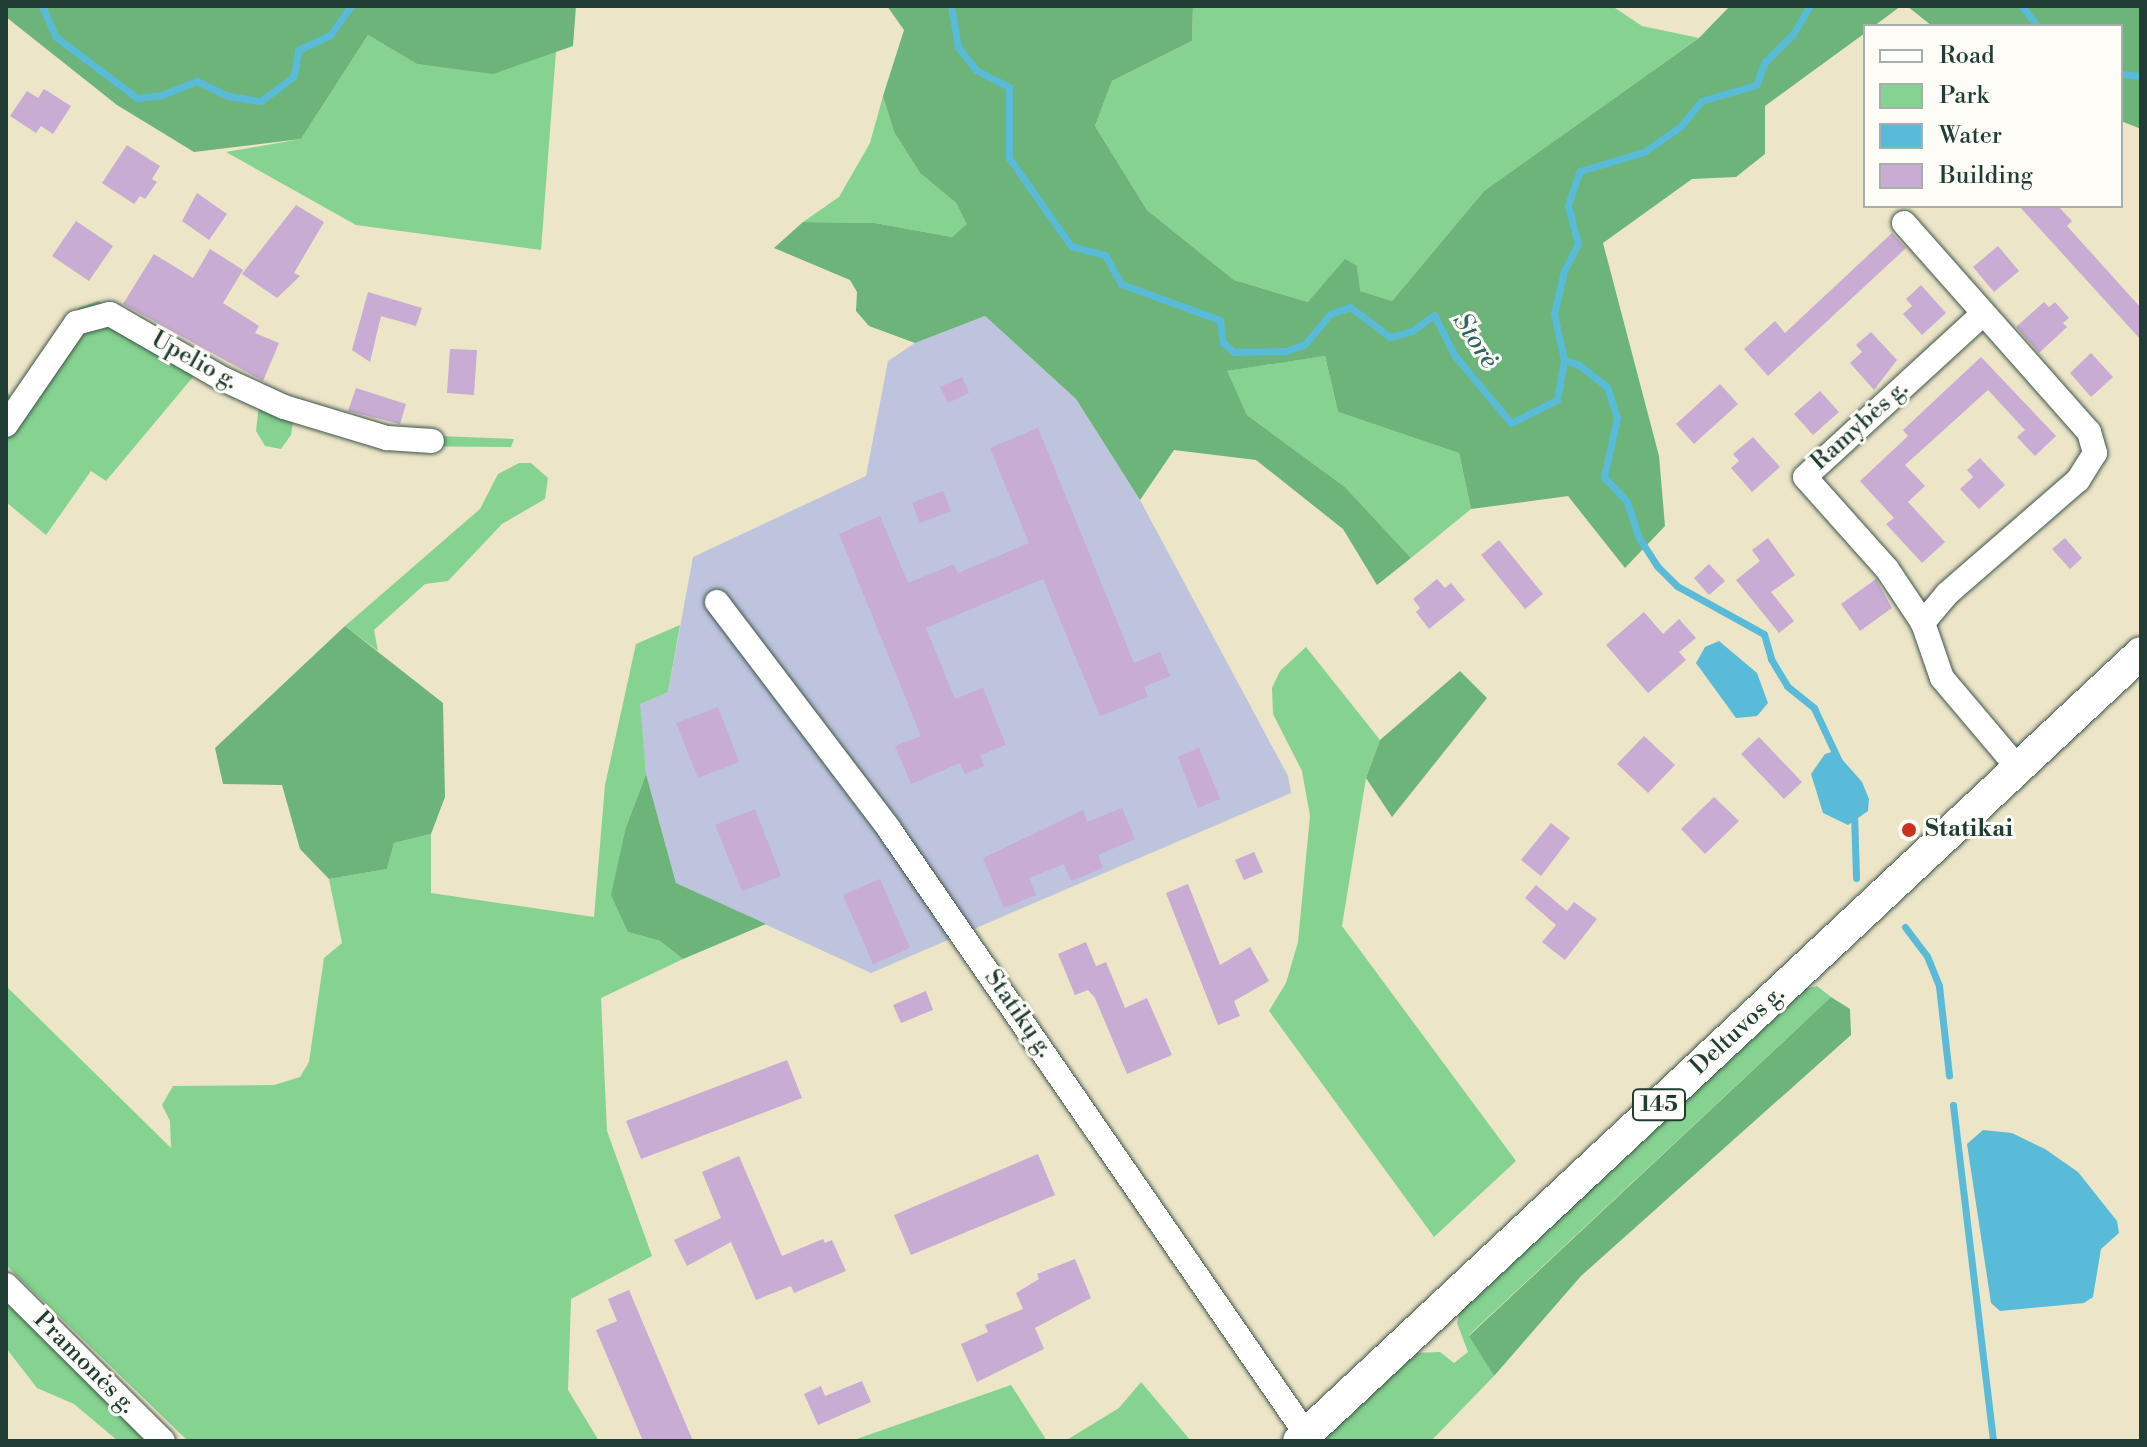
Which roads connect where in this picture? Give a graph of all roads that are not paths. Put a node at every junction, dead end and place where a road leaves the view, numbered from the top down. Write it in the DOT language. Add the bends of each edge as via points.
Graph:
graph roads {
  1 [pos="1904,223"];
  2 [pos="1983,314"];
  3 [pos="6,425"];
  4 [pos="432,441"];
  5 [pos="717,602"];
  6 [pos="1923,623"];
  7 [pos="2141,653"];
  8 [pos="2018,768"];
  9 [pos="6,1285"];
  10 [pos="1303,1438"];
  11 [pos="163,1441"];
  1 -- 2 [label="street"];
  2 -- 6 [label="street" via="2089,432 2095,453 2078,480 1947,594"];
  2 -- 6 [label="street, Ramybės g." via="1805,477 1887,569"];
  3 -- 4 [label="street, Upelio g." via="76,323 110,314 223,379 284,407 387,438"];
  5 -- 10 [label="street, Statikų g." via="889,829"];
  6 -- 8 [label="street, Ramybės g." via="1942,678"];
  7 -- 8 [label="main road, Deltuvos g. / 145"];
  8 -- 10 [label="main road, Deltuvos g. / 145"];
  9 -- 11 [label="street, Pramonės g."];
}
